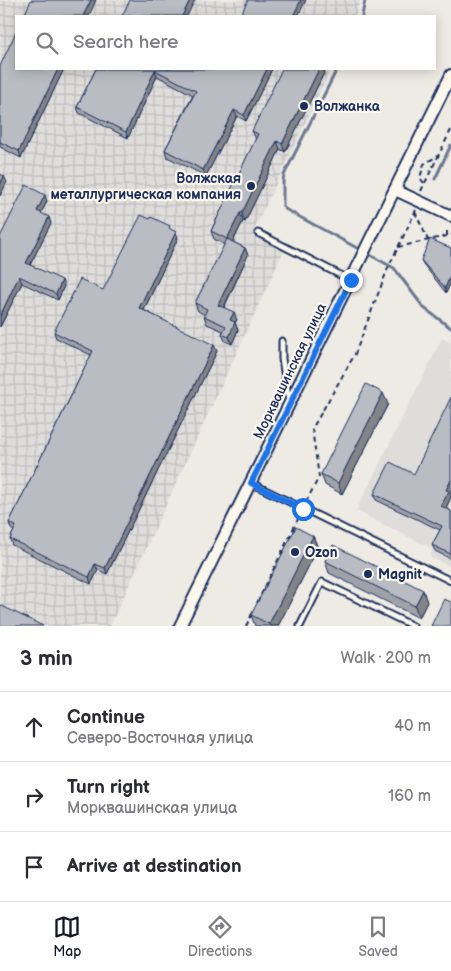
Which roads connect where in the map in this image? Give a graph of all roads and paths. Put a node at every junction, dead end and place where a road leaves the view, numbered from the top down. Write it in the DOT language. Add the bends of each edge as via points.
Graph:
graph roads {
  1 [pos="451,75"];
  2 [pos="451,130"];
  3 [pos="439,155"];
  4 [pos="424,183"];
  5 [pos="395,190"];
  6 [pos="420,201"];
  7 [pos="415,212"];
  8 [pos="451,216"];
  9 [pos="447,230"];
  10 [pos="258,233"];
  11 [pos="451,235"];
  12 [pos="447,236"];
  13 [pos="428,240"];
  14 [pos="398,247"];
  15 [pos="351,280"];
  16 [pos="282,341"];
  17 [pos="289,405"];
  18 [pos="251,483"];
  19 [pos="303,509"];
  20 [pos="451,581"];
  21 [pos="180,626"];
  22 [pos="246,626"];
  23 [pos="300,626"];
  24 [pos="413,626"];
  1 -- 5 [label="street, Морквашинская улица"];
  2 -- 3 [label="path"];
  3 -- 4 [label="path"];
  3 -- 4 [label="path" via="424,164 420,178"];
  4 -- 6 [label="path"];
  5 -- 6 [label="street"];
  5 -- 15 [label="street, Морквашинская улица"];
  6 -- 7 [label="path"];
  6 -- 8 [label="street"];
  7 -- 13 [label="path"];
  7 -- 14 [label="path"];
  9 -- 12 [label="path"];
  10 -- 15 [label="lane"];
  11 -- 12 [label="path"];
  12 -- 13 [label="path"];
  13 -- 14 [label="path"];
  14 -- 19 [label="path" via="355,354 312,429 319,477"];
  15 -- 17 [label="street, Морквашинская улица"];
  16 -- 17 [label="lane"];
  17 -- 18 [label="street, Морквашинская улица"];
  18 -- 19 [label="lane"];
  18 -- 21 [label="street, Морквашинская улица"];
  19 -- 20 [label="lane"];
  19 -- 22 [label="path"];
  23 -- 24 [label="lane" via="322,582"];
}
